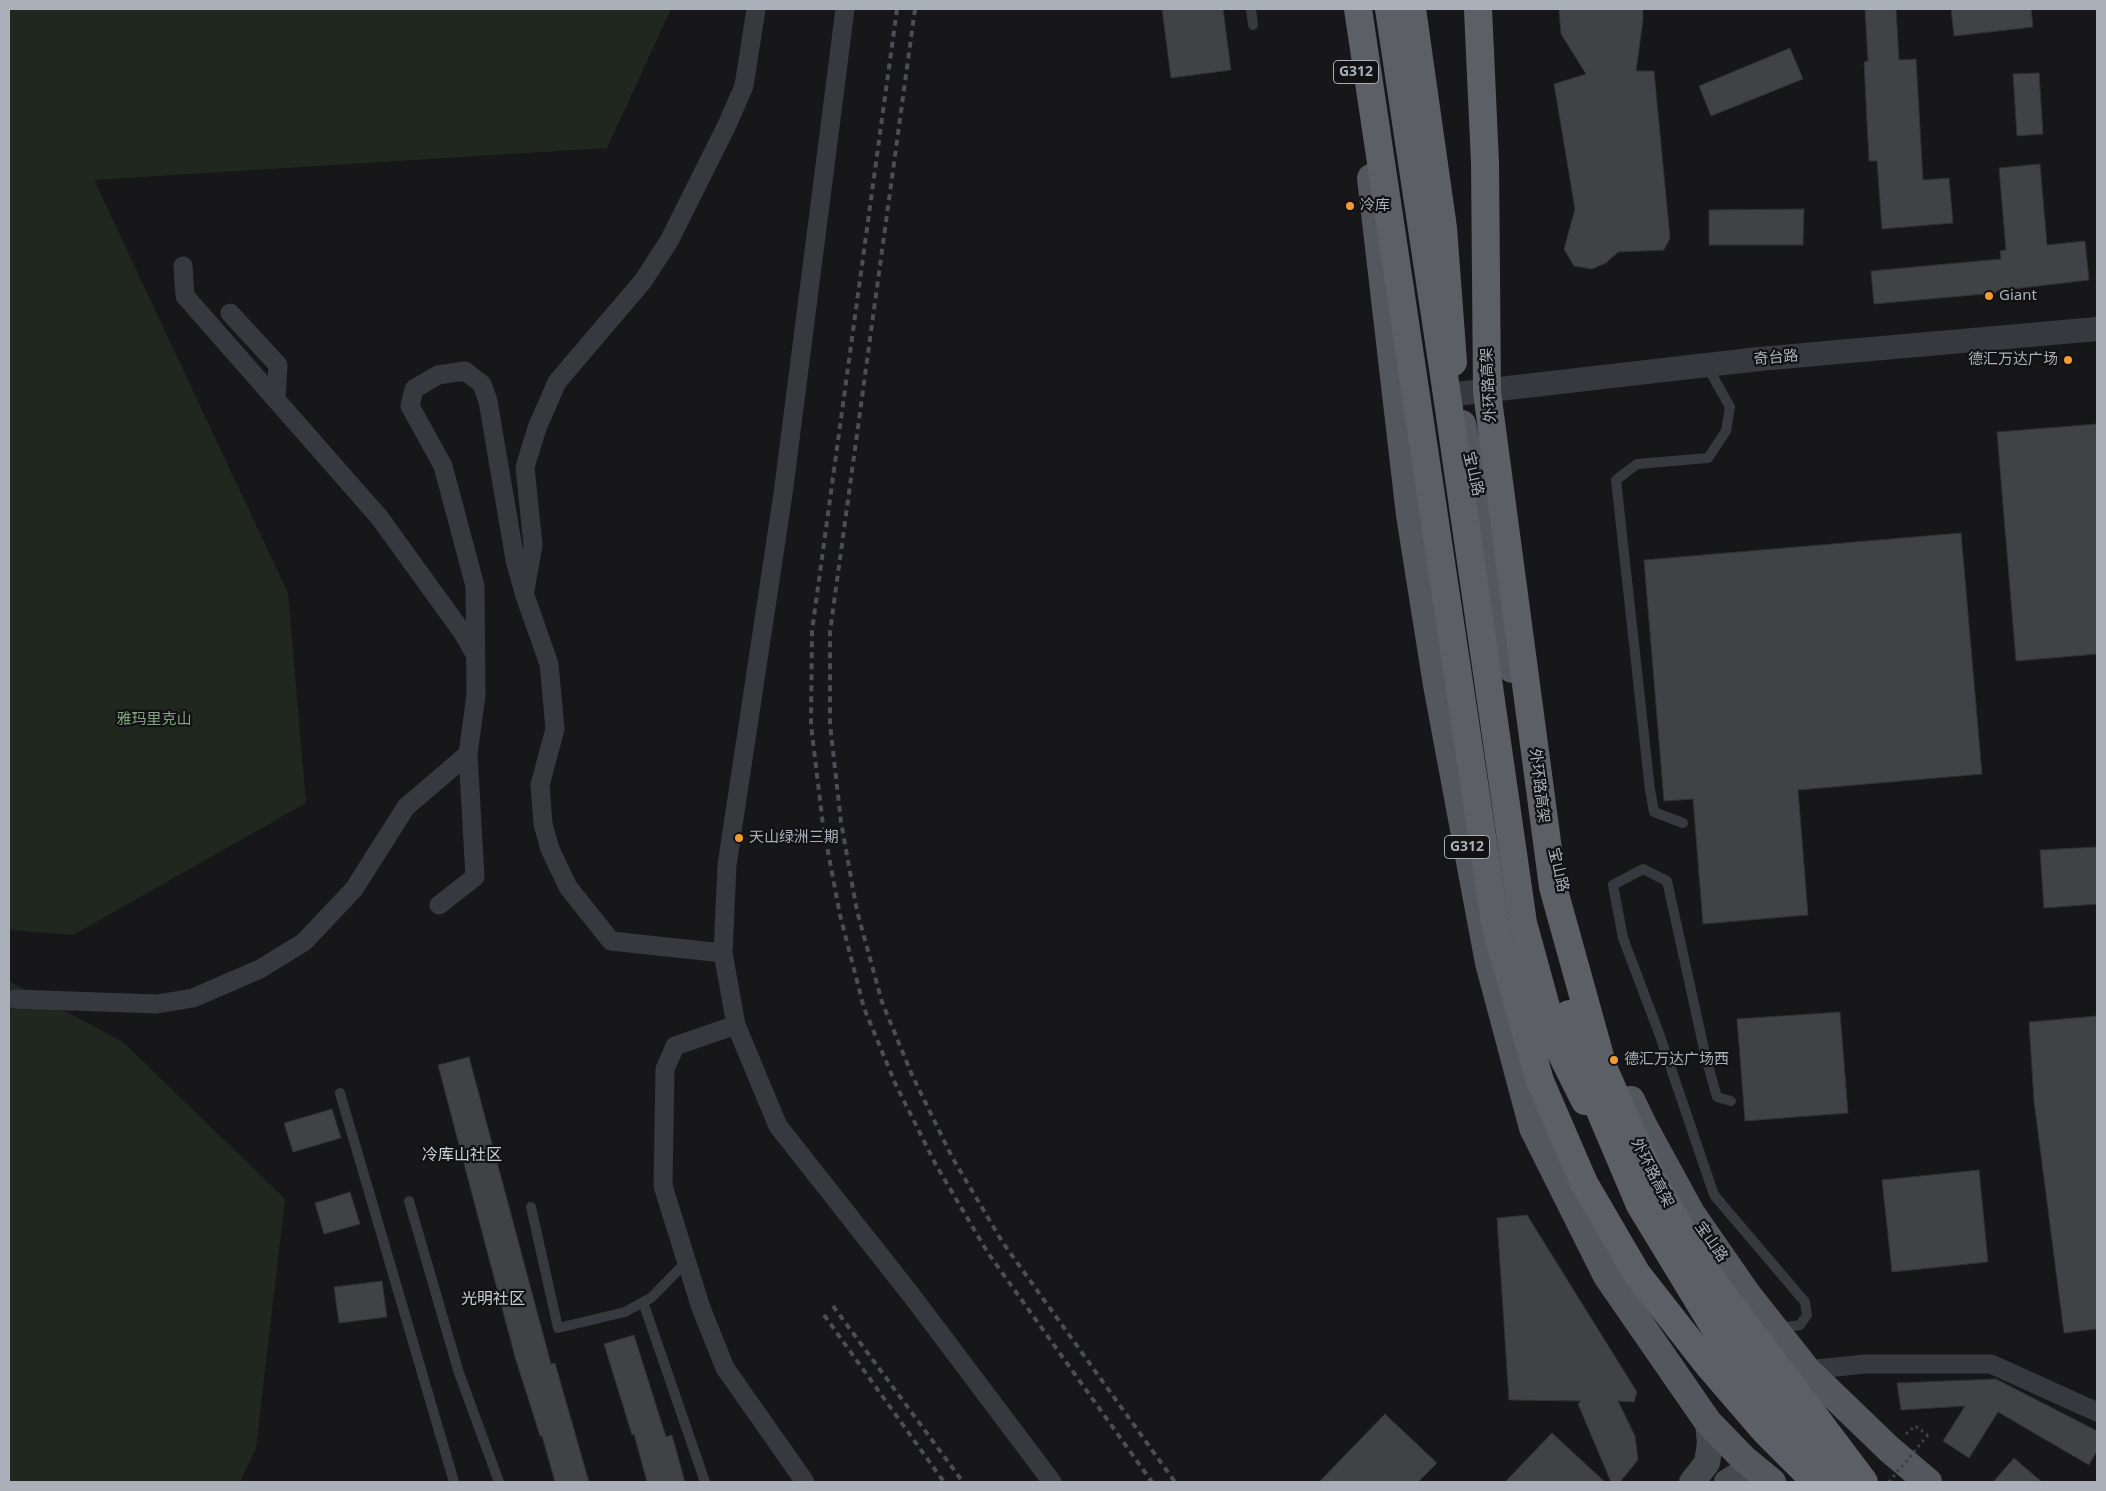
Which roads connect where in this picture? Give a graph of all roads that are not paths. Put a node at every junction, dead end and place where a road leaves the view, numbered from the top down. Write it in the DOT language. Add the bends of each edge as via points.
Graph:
graph roads {
  1 [pos="756,9"];
  2 [pos="845,9"];
  3 [pos="1251,9"];
  4 [pos="1338,9"];
  5 [pos="1346,9"];
  6 [pos="1358,9"];
  7 [pos="1376,9"];
  8 [pos="1389,9"];
  9 [pos="1412,9"];
  10 [pos="1466,9"];
  11 [pos="1478,9"];
  12 [pos="1253,25"];
  13 [pos="1366,135"];
  14 [pos="183,266"];
  15 [pos="230,313"];
  16 [pos="2097,329"];
  17 [pos="1707,365"];
  18 [pos="1456,394"];
  19 [pos="276,399"];
  20 [pos="524,596"];
  21 [pos="476,656"];
  22 [pos="468,754"];
  23 [pos="1683,823"];
  24 [pos="439,905"];
  25 [pos="723,953"];
  26 [pos="15,999"];
  27 [pos="736,1025"];
  28 [pos="340,1093"];
  29 [pos="1731,1101"];
  30 [pos="409,1201"];
  31 [pos="531,1207"];
  32 [pos="686,1262"];
  33 [pos="643,1302"];
  34 [pos="1770,1321"];
  35 [pos="1807,1370"];
  36 [pos="2097,1412"];
  37 [pos="1708,1422"];
  38 [pos="1766,1477"];
  39 [pos="454,1482"];
  40 [pos="499,1482"];
  41 [pos="705,1482"];
  42 [pos="805,1482"];
  43 [pos="1052,1482"];
  44 [pos="1692,1482"];
  45 [pos="1727,1482"];
  46 [pos="1819,1482"];
  47 [pos="1835,1482"];
  48 [pos="1864,1482"];
  49 [pos="1869,1482"];
  50 [pos="1928,1482"];
  1 -- 20 [label="street" via="744,86 728,125 669,241 643,281 557,382 536,428 525,468 533,545"];
  2 -- 25 [label="street" via="783,494 727,864"];
  3 -- 12 [label="lane"];
  4 -- 13 [label="highway"];
  5 -- 13 [label="main road, G312"];
  6 -- 46 [label="highway" via="1496,929 1540,1081 1584,1183 1637,1274 1753,1416"];
  7 -- 18 [label="main road, 宝山路 / G312" via="1401,153"];
  8 -- 49 [label="highway, bridge" via="1523,923 1556,1044 1611,1153 1728,1334 1786,1410"];
  9 -- 18 [label="highway" via="1443,228"];
  10 -- 47 [label="highway, 外环路高架, bridge" via="1474,184 1472,412 1541,908 1584,1073 1640,1205 1716,1330"];
  11 -- 48 [label="highway, 外环路高架, bridge" via="1485,163 1487,392 1553,888 1603,1066 1653,1181 1712,1280"];
  13 -- 37 [label="main road, G312" via="1410,516 1436,685 1489,962 1534,1128 1607,1276"];
  14 -- 19 [label="street" via="185,296"];
  15 -- 19 [label="street" via="278,365"];
  16 -- 17 [label="street, 奇台路"];
  17 -- 18 [label="street, 奇台路"];
  17 -- 23 [label="lane" via="1730,407 1726,431 1708,458 1637,464 1616,480 1654,812"];
  18 -- 34 [label="main road, 宝山路 / G312" via="1515,682 1564,897 1614,1060 1644,1127 1691,1213 1747,1294"];
  19 -- 21 [label="street" via="378,517 463,633"];
  20 -- 21 [label="street" via="488,401 482,384 465,371 438,376 414,389 410,406 443,466 475,586"];
  20 -- 25 [label="street" via="549,664 555,729 540,784 543,824 550,850 568,887 612,942"];
  21 -- 22 [label="street" via="476,695"];
  22 -- 24 [label="street" via="475,877"];
  22 -- 26 [label="street" via="406,808 354,889 304,942 260,969 193,998 157,1004"];
  25 -- 27 [label="street"];
  27 -- 32 [label="street" via="675,1046 665,1069 663,1186"];
  27 -- 43 [label="street" via="778,1126 912,1296"];
  28 -- 39 [label="lane"];
  29 -- 34 [label="lane" via="1717,1097 1667,881 1643,869 1613,885 1623,938 1714,1195 1805,1302 1807,1315 1800,1325 1786,1327"];
  30 -- 40 [label="lane" via="459,1373"];
  31 -- 33 [label="lane" via="558,1328 625,1312"];
  32 -- 33 [label="lane"];
  32 -- 42 [label="street" via="724,1368"];
  33 -- 41 [label="lane"];
  34 -- 35 [label="main road, 宝山路 / G312"];
  35 -- 36 [label="street" via="1865,1364 1991,1364"];
  35 -- 50 [label="main road, 宝山路 / G312"];
  37 -- 38 [label="main road, G312"];
  37 -- 44 [label="main road" via="1710,1443 1707,1463"];
  38 -- 45 [label="main road" via="1743,1472"];
}
